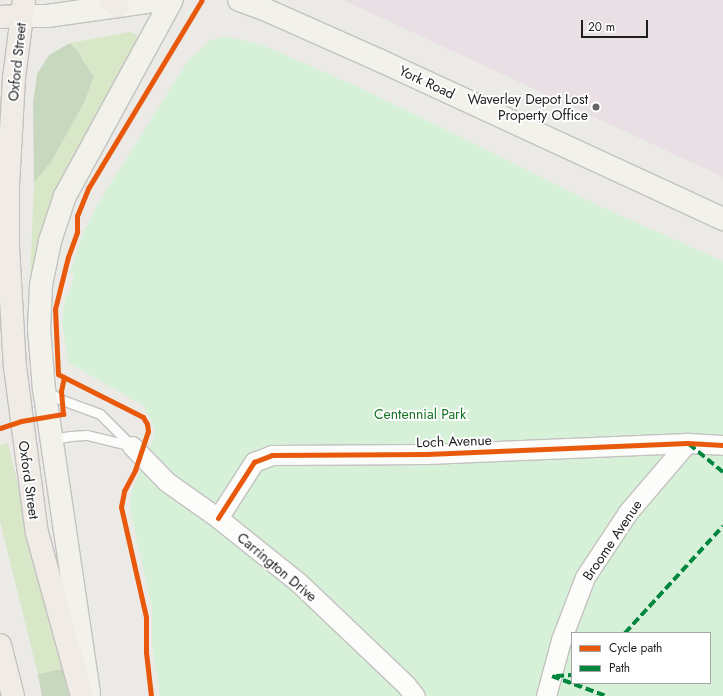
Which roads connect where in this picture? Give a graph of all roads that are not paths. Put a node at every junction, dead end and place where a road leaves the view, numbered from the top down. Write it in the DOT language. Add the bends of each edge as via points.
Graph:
graph roads {
  1 [pos="161,0"];
  2 [pos="172,0"];
  3 [pos="238,0"];
  4 [pos="114,3"];
  5 [pos="23,8"];
  6 [pos="0,17"];
  7 [pos="723,218"];
  8 [pos="4,256"];
  9 [pos="44,390"];
  10 [pos="52,439"];
  11 [pos="687,443"];
  12 [pos="723,445"];
  13 [pos="132,446"];
  14 [pos="218,518"];
  15 [pos="0,645"];
  16 [pos="13,696"];
  17 [pos="82,696"];
  18 [pos="89,696"];
  19 [pos="416,696"];
  20 [pos="546,696"];
  1 -- 4 [label="main road, Oxford Street"];
  2 -- 9 [label="main road" via="70,184 56,220 46,255 40,302 39,328"];
  3 -- 7 [label="main road, York Road" via="264,9"];
  4 -- 5 [label="main road, Oxford Street" via="47,16"];
  5 -- 6 [label="main road"];
  5 -- 8 [label="main road, Oxford Street" via="14,78"];
  8 -- 17 [label="main road, Oxford Street" via="17,393 37,533"];
  9 -- 10 [label="main road"];
  9 -- 13 [label="lane, Carrington Drive" via="100,414"];
  10 -- 13 [label="lane" via="88,435"];
  10 -- 18 [label="main road"];
  11 -- 12 [label="street, Loch Avenue"];
  11 -- 14 [label="street, Loch Avenue" via="427,454 272,455 254,462"];
  11 -- 20 [label="street, Broome Avenue" via="628,512 585,577 561,640"];
  13 -- 14 [label="street, Carrington Drive" via="167,482"];
  14 -- 19 [label="street, Carrington Drive" via="298,582"];
  15 -- 16 [label="main road"];
}
